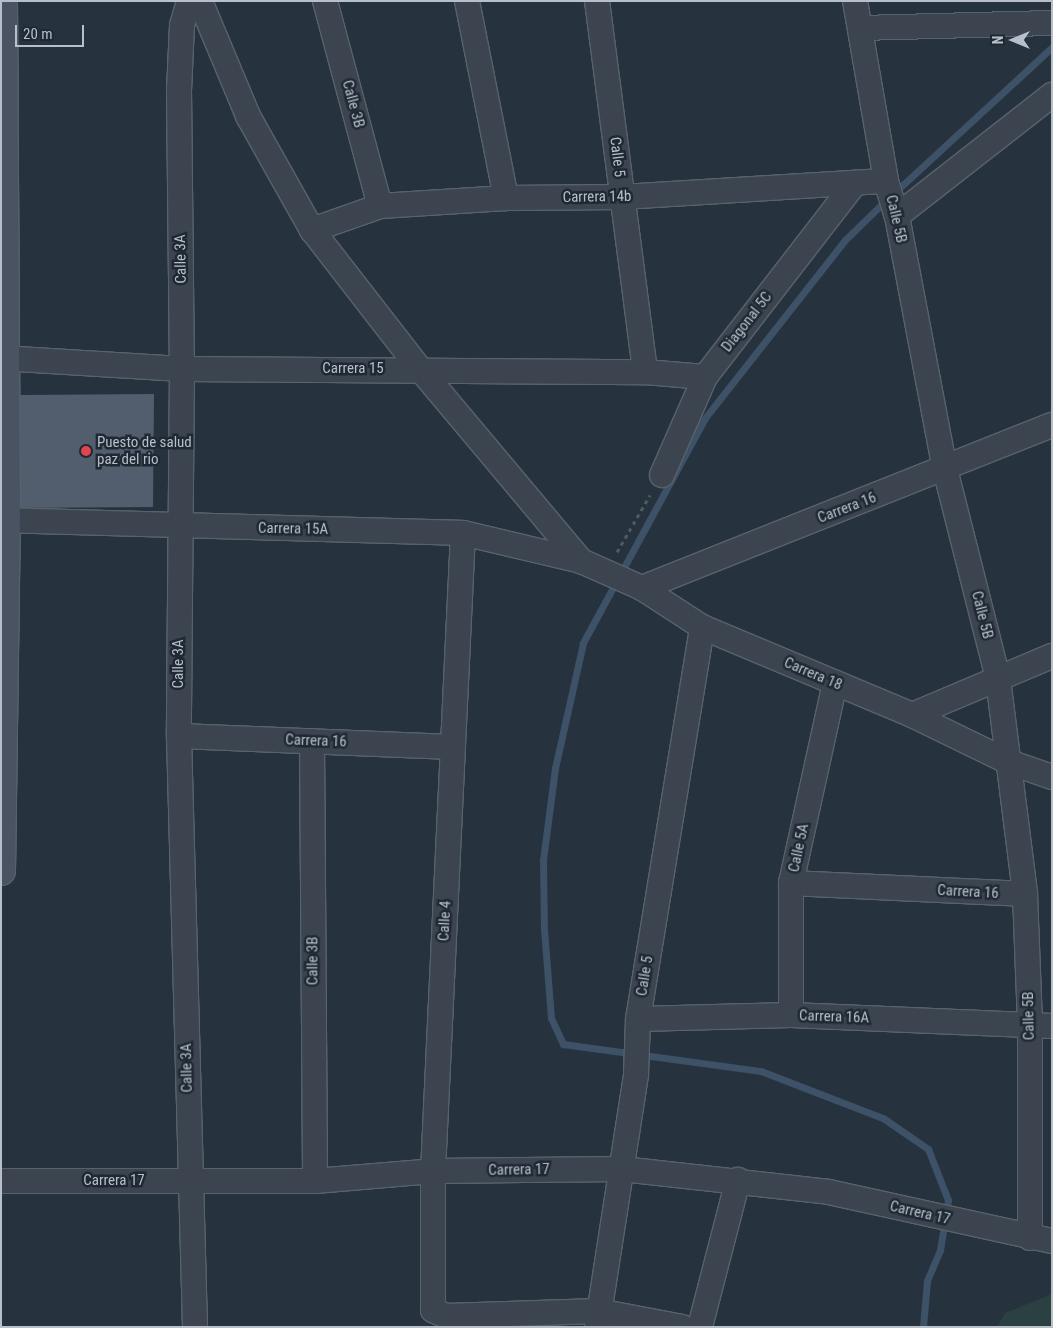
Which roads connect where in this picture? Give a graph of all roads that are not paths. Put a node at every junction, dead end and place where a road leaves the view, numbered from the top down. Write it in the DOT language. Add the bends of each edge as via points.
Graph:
graph roads {
  1 [pos="3,1"];
  2 [pos="189,1"];
  3 [pos="200,1"];
  4 [pos="325,1"];
  5 [pos="467,1"];
  6 [pos="597,1"];
  7 [pos="855,1"];
  8 [pos="1052,23"];
  9 [pos="860,28"];
  10 [pos="1052,95"];
  11 [pos="855,183"];
  12 [pos="622,197"];
  13 [pos="506,198"];
  14 [pos="891,198"];
  15 [pos="380,206"];
  16 [pos="312,230"];
  17 [pos="2,358"];
  18 [pos="182,369"];
  19 [pos="420,369"];
  20 [pos="645,372"];
  21 [pos="705,377"];
  22 [pos="1052,425"];
  23 [pos="945,469"];
  24 [pos="662,475"];
  25 [pos="4,520"];
  26 [pos="180,526"];
  27 [pos="463,533"];
  28 [pos="581,561"];
  29 [pos="634,585"];
  30 [pos="702,627"];
  31 [pos="1052,656"];
  32 [pos="998,679"];
  33 [pos="835,683"];
  34 [pos="912,714"];
  35 [pos="179,736"];
  36 [pos="312,741"];
  37 [pos="452,748"];
  38 [pos="2,758"];
  39 [pos="1009,762"];
  40 [pos="1052,776"];
  41 [pos="1,871"];
  42 [pos="791,883"];
  43 [pos="1025,894"];
  44 [pos="791,1015"];
  45 [pos="1041,1025"];
  46 [pos="638,1028"];
  47 [pos="622,1169"];
  48 [pos="433,1172"];
  49 [pos="738,1180"];
  50 [pos="1,1181"];
  51 [pos="190,1181"];
  52 [pos="315,1181"];
  53 [pos="1041,1239"];
  54 [pos="598,1319"];
  55 [pos="195,1327"];
  56 [pos="682,1327"];
  57 [pos="700,1327"];
  1 -- 17 [label="main road"];
  2 -- 18 [label="street, Calle 3A" via="182,26 179,90"];
  3 -- 16 [label="street" via="248,116"];
  4 -- 15 [label="street, Calle 3B"];
  5 -- 13 [label="street"];
  6 -- 12 [label="street, Calle 5"];
  7 -- 9 [label="street, Calle 5B"];
  8 -- 9 [label="street"];
  9 -- 14 [label="street, Calle 5B"];
  10 -- 14 [label="street"];
  11 -- 12 [label="street, Carrera 14b"];
  11 -- 14 [label="street, Carrera 14b"];
  11 -- 21 [label="street, Diagonal 5C"];
  12 -- 13 [label="street, Carrera 14b"];
  12 -- 20 [label="street, Calle 5"];
  13 -- 15 [label="street, Carrera 14b"];
  14 -- 23 [label="street, Calle 5B"];
  15 -- 16 [label="street, Carrera 14b"];
  16 -- 19 [label="street"];
  17 -- 18 [label="street, Carrera 15"];
  17 -- 25 [label="main road"];
  18 -- 19 [label="street, Carrera 15"];
  18 -- 26 [label="street, Calle 3A"];
  19 -- 20 [label="street, Carrera 15"];
  19 -- 28 [label="street"];
  20 -- 21 [label="street, Carrera 15"];
  21 -- 24 [label="street, Diagonal 5C"];
  22 -- 23 [label="street, Carrera 16"];
  23 -- 29 [label="street, Carrera 16"];
  23 -- 32 [label="street, Calle 5B"];
  25 -- 26 [label="street, Carrera 15A"];
  25 -- 38 [label="main road"];
  26 -- 27 [label="street, Carrera 15A"];
  26 -- 35 [label="street, Calle 3A"];
  27 -- 28 [label="street, Carrera 15A"];
  27 -- 37 [label="street, Calle 4"];
  28 -- 29 [label="street, Carrera 18"];
  29 -- 30 [label="street, Carrera 18"];
  30 -- 33 [label="street, Carrera 18"];
  30 -- 46 [label="street, Calle 5"];
  31 -- 32 [label="street"];
  32 -- 34 [label="street"];
  32 -- 39 [label="street, Calle 5B"];
  33 -- 34 [label="street, Carrera 18"];
  33 -- 42 [label="street, Calle 5A"];
  34 -- 39 [label="street, Carrera 18"];
  35 -- 36 [label="street, Carrera 16"];
  35 -- 51 [label="street, Calle 3A"];
  36 -- 37 [label="street, Carrera 16"];
  36 -- 52 [label="street, Calle 3B"];
  37 -- 48 [label="street, Calle 4"];
  38 -- 41 [label="main road"];
  39 -- 40 [label="street, Carrera 18"];
  39 -- 43 [label="street, Calle 5B"];
  42 -- 43 [label="street, Carrera 16"];
  42 -- 44 [label="street, Calle 5A"];
  43 -- 45 [label="street, Calle 5B"];
  44 -- 45 [label="street, Carrera 16A"];
  44 -- 46 [label="street, Carrera 16A"];
  45 -- 53 [label="street, Calle 5B"];
  46 -- 47 [label="street, Calle 5" via="636,1074"];
  47 -- 48 [label="street, Carrera 17"];
  47 -- 49 [label="street, Carrera 17"];
  47 -- 54 [label="street, Calle 5"];
  48 -- 52 [label="street, Carrera 17"];
  48 -- 54 [label="street, Calle 4" via="433,1310 446,1316"];
  49 -- 53 [label="street, Carrera 17" via="829,1192"];
  49 -- 57 [label="street"];
  50 -- 51 [label="street, Carrera 17"];
  51 -- 52 [label="street, Carrera 17"];
  51 -- 55 [label="street, Calle 3A"];
  54 -- 56 [label="street"];
}
